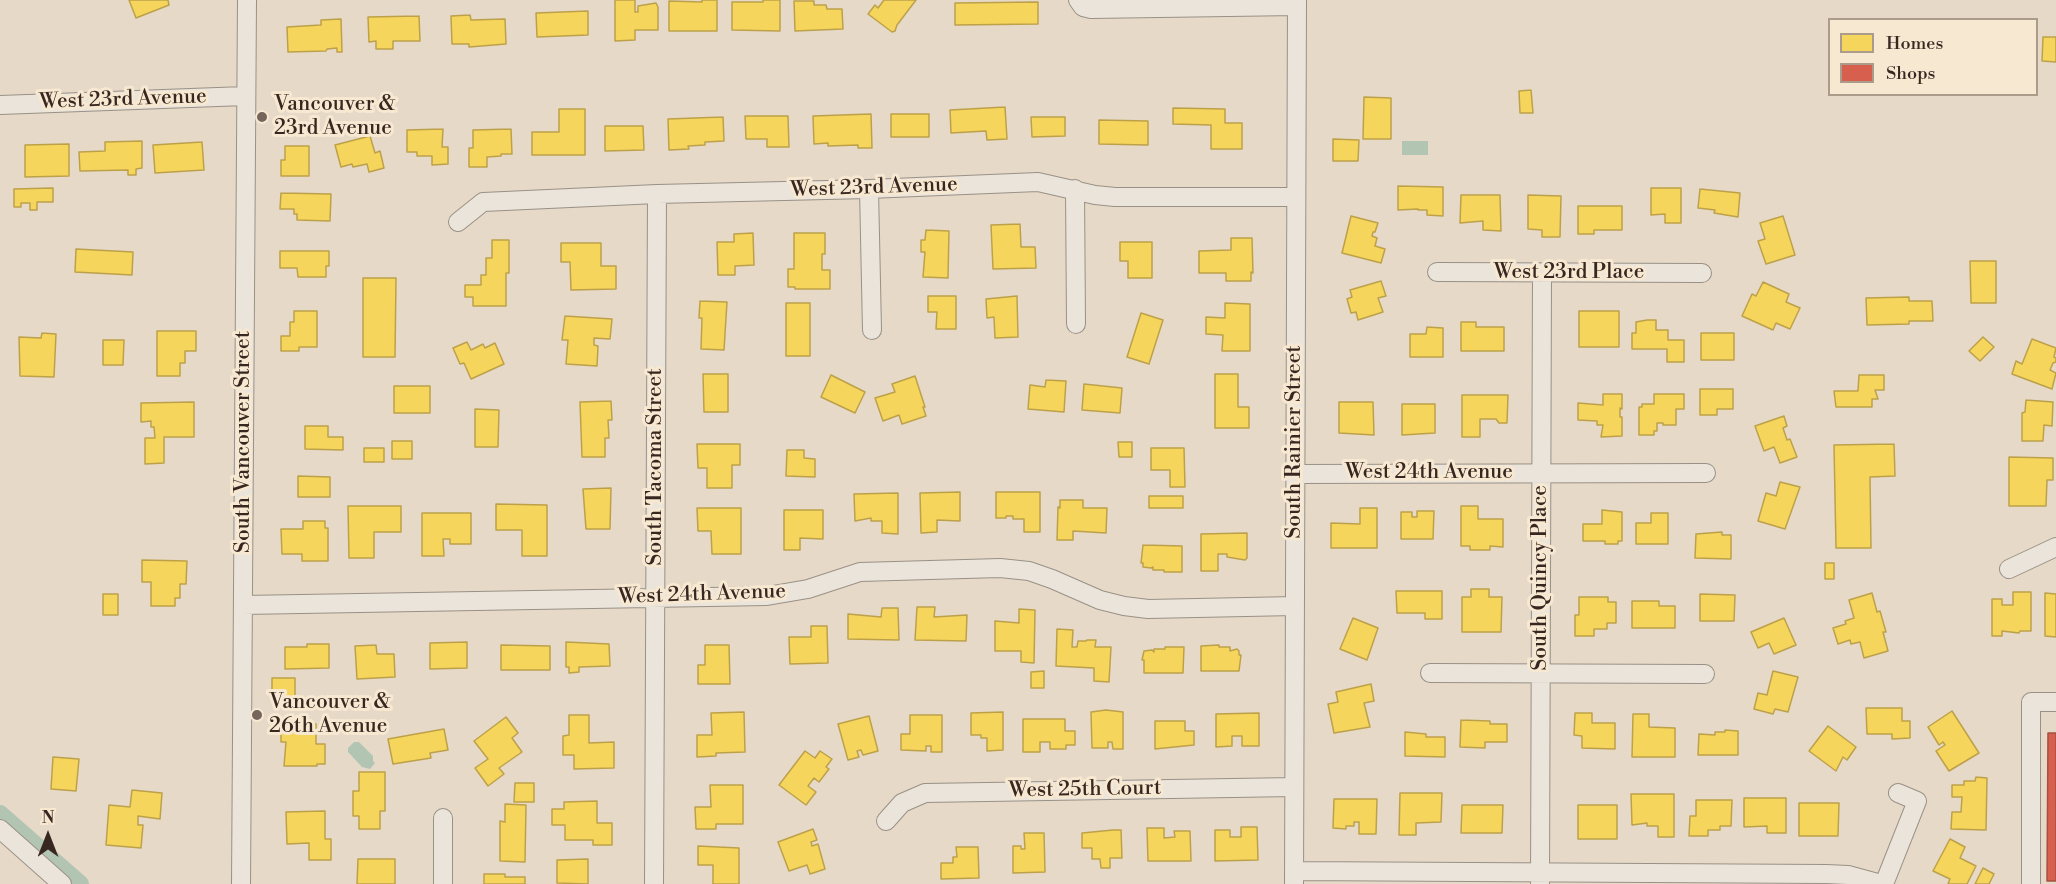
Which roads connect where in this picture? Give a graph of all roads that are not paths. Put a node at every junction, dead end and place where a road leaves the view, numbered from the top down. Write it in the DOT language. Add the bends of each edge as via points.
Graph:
graph roads {
  1 [pos="247,0"];
  2 [pos="1078,0"];
  3 [pos="1297,3"];
  4 [pos="246,96"];
  5 [pos="0,105"];
  6 [pos="869,189"];
  7 [pos="1075,189"];
  8 [pos="657,194"];
  9 [pos="1296,197"];
  10 [pos="458,222"];
  11 [pos="1437,272"];
  12 [pos="1542,273"];
  13 [pos="1702,273"];
  14 [pos="1076,324"];
  15 [pos="872,330"];
  16 [pos="1541,472"];
  17 [pos="1706,473"];
  18 [pos="1295,474"];
  19 [pos="2056,546"];
  20 [pos="2009,569"];
  21 [pos="655,597"];
  22 [pos="243,605"];
  23 [pos="1295,606"];
  24 [pos="1430,673"];
  25 [pos="1540,674"];
  26 [pos="1705,674"];
  27 [pos="2056,702"];
  28 [pos="1294,787"];
  29 [pos="1898,793"];
  30 [pos="443,818"];
  31 [pos="886,821"];
  32 [pos="0,829"];
  33 [pos="1294,878"];
  34 [pos="1540,878"];
  35 [pos="62,884"];
  36 [pos="241,884"];
  37 [pos="442,884"];
  38 [pos="654,884"];
  39 [pos="1882,884"];
  40 [pos="2031,884"];
  1 -- 4 [label="street, South Vancouver Street"];
  2 -- 3 [label="street" via="1091,9"];
  3 -- 9 [label="street, South Rainier Street"];
  4 -- 5 [label="street, West 23rd Avenue"];
  4 -- 22 [label="street, South Vancouver Street"];
  6 -- 7 [label="street, West 23rd Avenue" via="1038,182"];
  6 -- 8 [label="street, West 23rd Avenue"];
  6 -- 15 [label="street"];
  7 -- 9 [label="street, West 23rd Avenue" via="1115,197"];
  7 -- 14 [label="street"];
  8 -- 10 [label="street, West 23rd Avenue" via="483,202"];
  8 -- 21 [label="street, South Tacoma Street"];
  9 -- 18 [label="street, South Rainier Street"];
  11 -- 12 [label="street, West 23rd Place"];
  12 -- 13 [label="street, West 23rd Place"];
  12 -- 16 [label="street, South Quincy Place"];
  16 -- 17 [label="street, West 24th Avenue"];
  16 -- 18 [label="street, West 24th Avenue"];
  16 -- 25 [label="street, South Quincy Place"];
  18 -- 23 [label="street, South Rainier Street"];
  19 -- 20 [label="street"];
  21 -- 22 [label="street, West 24th Avenue"];
  21 -- 23 [label="street, West 24th Avenue" via="767,596 808,589 860,572 1000,568 1052,579 1124,606"];
  21 -- 38 [label="street, South Tacoma Street"];
  22 -- 36 [label="street, South Vancouver Street"];
  23 -- 28 [label="street, South Rainier Street"];
  24 -- 25 [label="street"];
  25 -- 26 [label="street"];
  25 -- 34 [label="street, South Quincy Place"];
  27 -- 40 [label="street" via="2031,702"];
  28 -- 31 [label="street, West 25th Court" via="925,793 902,803"];
  28 -- 33 [label="street, South Rainier Street"];
  29 -- 39 [label="street" via="1917,801"];
  30 -- 37 [label="street"];
  32 -- 35 [label="street"];
  33 -- 34 [label="street"];
  34 -- 39 [label="street" via="1848,875"];
}
